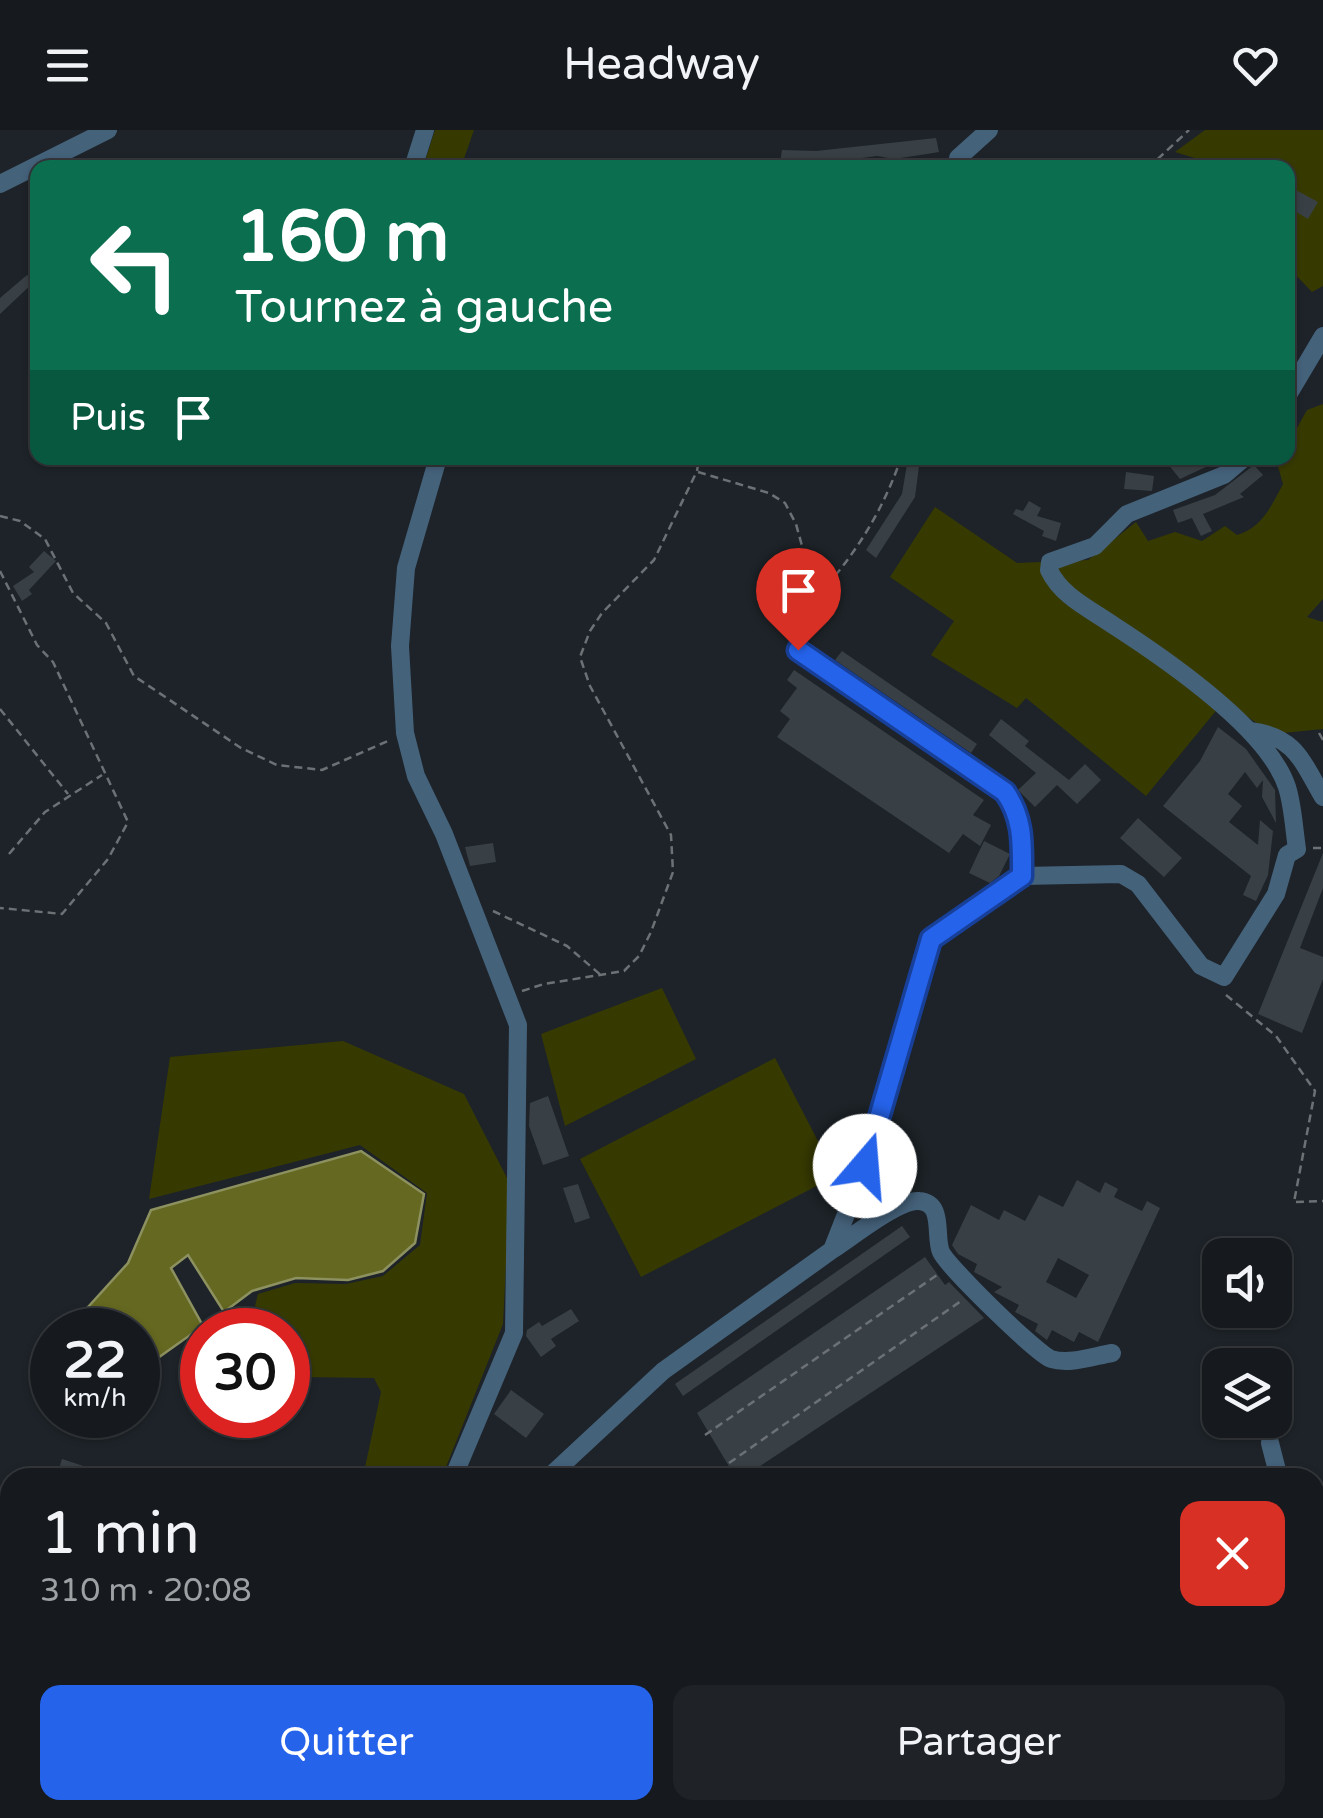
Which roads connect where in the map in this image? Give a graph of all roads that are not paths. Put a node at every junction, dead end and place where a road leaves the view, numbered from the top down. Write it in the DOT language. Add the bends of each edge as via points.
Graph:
graph roads {
  1 [pos="108,130"];
  2 [pos="425,130"];
  3 [pos="989,130"];
  4 [pos="958,158"];
  5 [pos="48,160"];
  6 [pos="416,160"];
  7 [pos="30,169"];
  8 [pos="0,184"];
  9 [pos="1323,336"];
  10 [pos="1295,383"];
  11 [pos="436,465"];
  12 [pos="1235,465"];
  13 [pos="798,650"];
  14 [pos="1250,732"];
  15 [pos="1323,797"];
  16 [pos="1022,876"];
  17 [pos="832,1250"];
  18 [pos="1112,1353"];
  19 [pos="1270,1443"];
  20 [pos="457,1468"];
  21 [pos="559,1468"];
  22 [pos="1276,1468"];
  1 -- 5 [label="street"];
  2 -- 6 [label="street"];
  3 -- 4 [label="street"];
  7 -- 8 [label="street"];
  9 -- 10 [label="street"];
  11 -- 20 [label="street" via="406,568 400,646 405,733 416,776 518,1025 514,1333"];
  12 -- 14 [label="street" via="1127,514 1095,546 1060,556 1049,570 1062,590 1164,658"];
  13 -- 16 [label="street" via="1005,792 1022,832"];
  14 -- 15 [label="street" via="1281,738 1297,752"];
  14 -- 16 [label="street" via="1287,787 1297,849 1288,854 1276,894 1224,977 1201,966 1138,884 1121,874"];
  16 -- 17 [label="street" via="931,939 871,1148"];
  17 -- 18 [label="street" via="914,1200 926,1202 935,1211 938,1242 951,1265 1032,1346 1050,1358"];
  17 -- 21 [label="street" via="663,1371"];
  19 -- 22 [label="street"];
}
